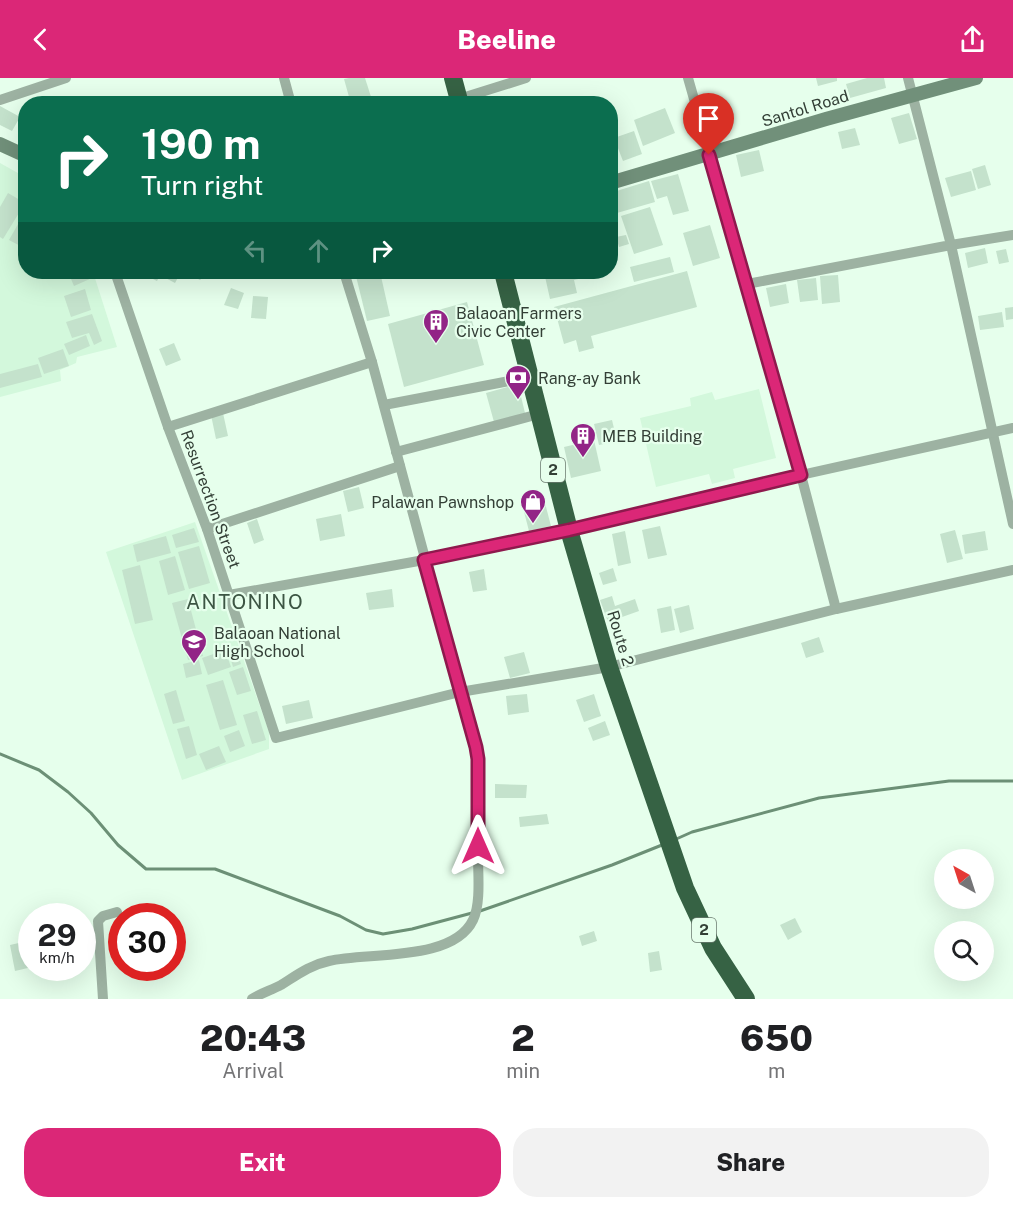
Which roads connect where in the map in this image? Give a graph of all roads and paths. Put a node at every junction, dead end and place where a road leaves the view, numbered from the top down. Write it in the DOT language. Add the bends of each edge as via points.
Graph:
graph roads {
  1 [pos="66,78"];
  2 [pos="284,78"];
  3 [pos="453,78"];
  4 [pos="526,78"];
  5 [pos="688,78"];
  6 [pos="908,78"];
  7 [pos="976,78"];
  8 [pos="913,95"];
  9 [pos="289,96"];
  10 [pos="454,96"];
  11 [pos="472,96"];
  12 [pos="0,100"];
  13 [pos="0,144"];
  14 [pos="18,152"];
  15 [pos="709,155"];
  16 [pos="618,181"];
  17 [pos="1013,235"];
  18 [pos="951,245"];
  19 [pos="117,279"];
  20 [pos="346,279"];
  21 [pos="504,279"];
  22 [pos="747,284"];
  23 [pos="372,362"];
  24 [pos="530,377"];
  25 [pos="384,405"];
  26 [pos="539,414"];
  27 [pos="168,427"];
  28 [pos="1013,428"];
  29 [pos="993,433"];
  30 [pos="396,452"];
  31 [pos="400,466"];
  32 [pos="801,475"];
  33 [pos="1013,524"];
  34 [pos="207,529"];
  35 [pos="569,530"];
  36 [pos="424,560"];
  37 [pos="1013,570"];
  38 [pos="229,595"];
  39 [pos="836,609"];
  40 [pos="609,667"];
  41 [pos="460,692"];
  42 [pos="108,915"];
  43 [pos="103,999"];
  44 [pos="252,999"];
  45 [pos="746,999"];
  1 -- 12 [label="street"];
  2 -- 9 [label="street"];
  3 -- 10 [label="highway"];
  4 -- 11 [label="street"];
  5 -- 15 [label="street"];
  6 -- 8 [label="street"];
  7 -- 8 [label="main road, Santol Road"];
  8 -- 15 [label="main road, Santol Road"];
  8 -- 18 [label="street"];
  13 -- 14 [label="main road"];
  15 -- 16 [label="main road, Santol Road"];
  15 -- 22 [label="street"];
  17 -- 18 [label="street"];
  18 -- 22 [label="street"];
  18 -- 29 [label="street"];
  19 -- 27 [label="street, Resurrection Street"];
  20 -- 23 [label="street"];
  21 -- 24 [label="highway, Route 2 / 2"];
  22 -- 32 [label="street"];
  23 -- 25 [label="street"];
  23 -- 27 [label="street"];
  24 -- 25 [label="street"];
  24 -- 26 [label="highway, Route 2 / 2"];
  25 -- 30 [label="street"];
  26 -- 30 [label="street"];
  26 -- 35 [label="highway, Route 2 / 2"];
  27 -- 34 [label="street, Resurrection Street"];
  28 -- 29 [label="street"];
  29 -- 32 [label="street"];
  29 -- 33 [label="street"];
  30 -- 31 [label="street"];
  31 -- 34 [label="street"];
  31 -- 36 [label="street"];
  32 -- 35 [label="street"];
  32 -- 39 [label="street"];
  34 -- 38 [label="street, Resurrection Street"];
  35 -- 36 [label="street"];
  35 -- 40 [label="highway, Route 2 / 2"];
  36 -- 38 [label="street"];
  36 -- 41 [label="street"];
  37 -- 39 [label="street"];
  38 -- 41 [label="street, Resurrection Street" via="276,738"];
  39 -- 40 [label="street"];
  40 -- 41 [label="street"];
  40 -- 45 [label="highway, Route 2 / 2" via="685,888 713,948"];
  41 -- 44 [label="street" via="478,759 478,885 472,922 446,944 312,966"];
  42 -- 43 [label="street" via="98,921"];
}
